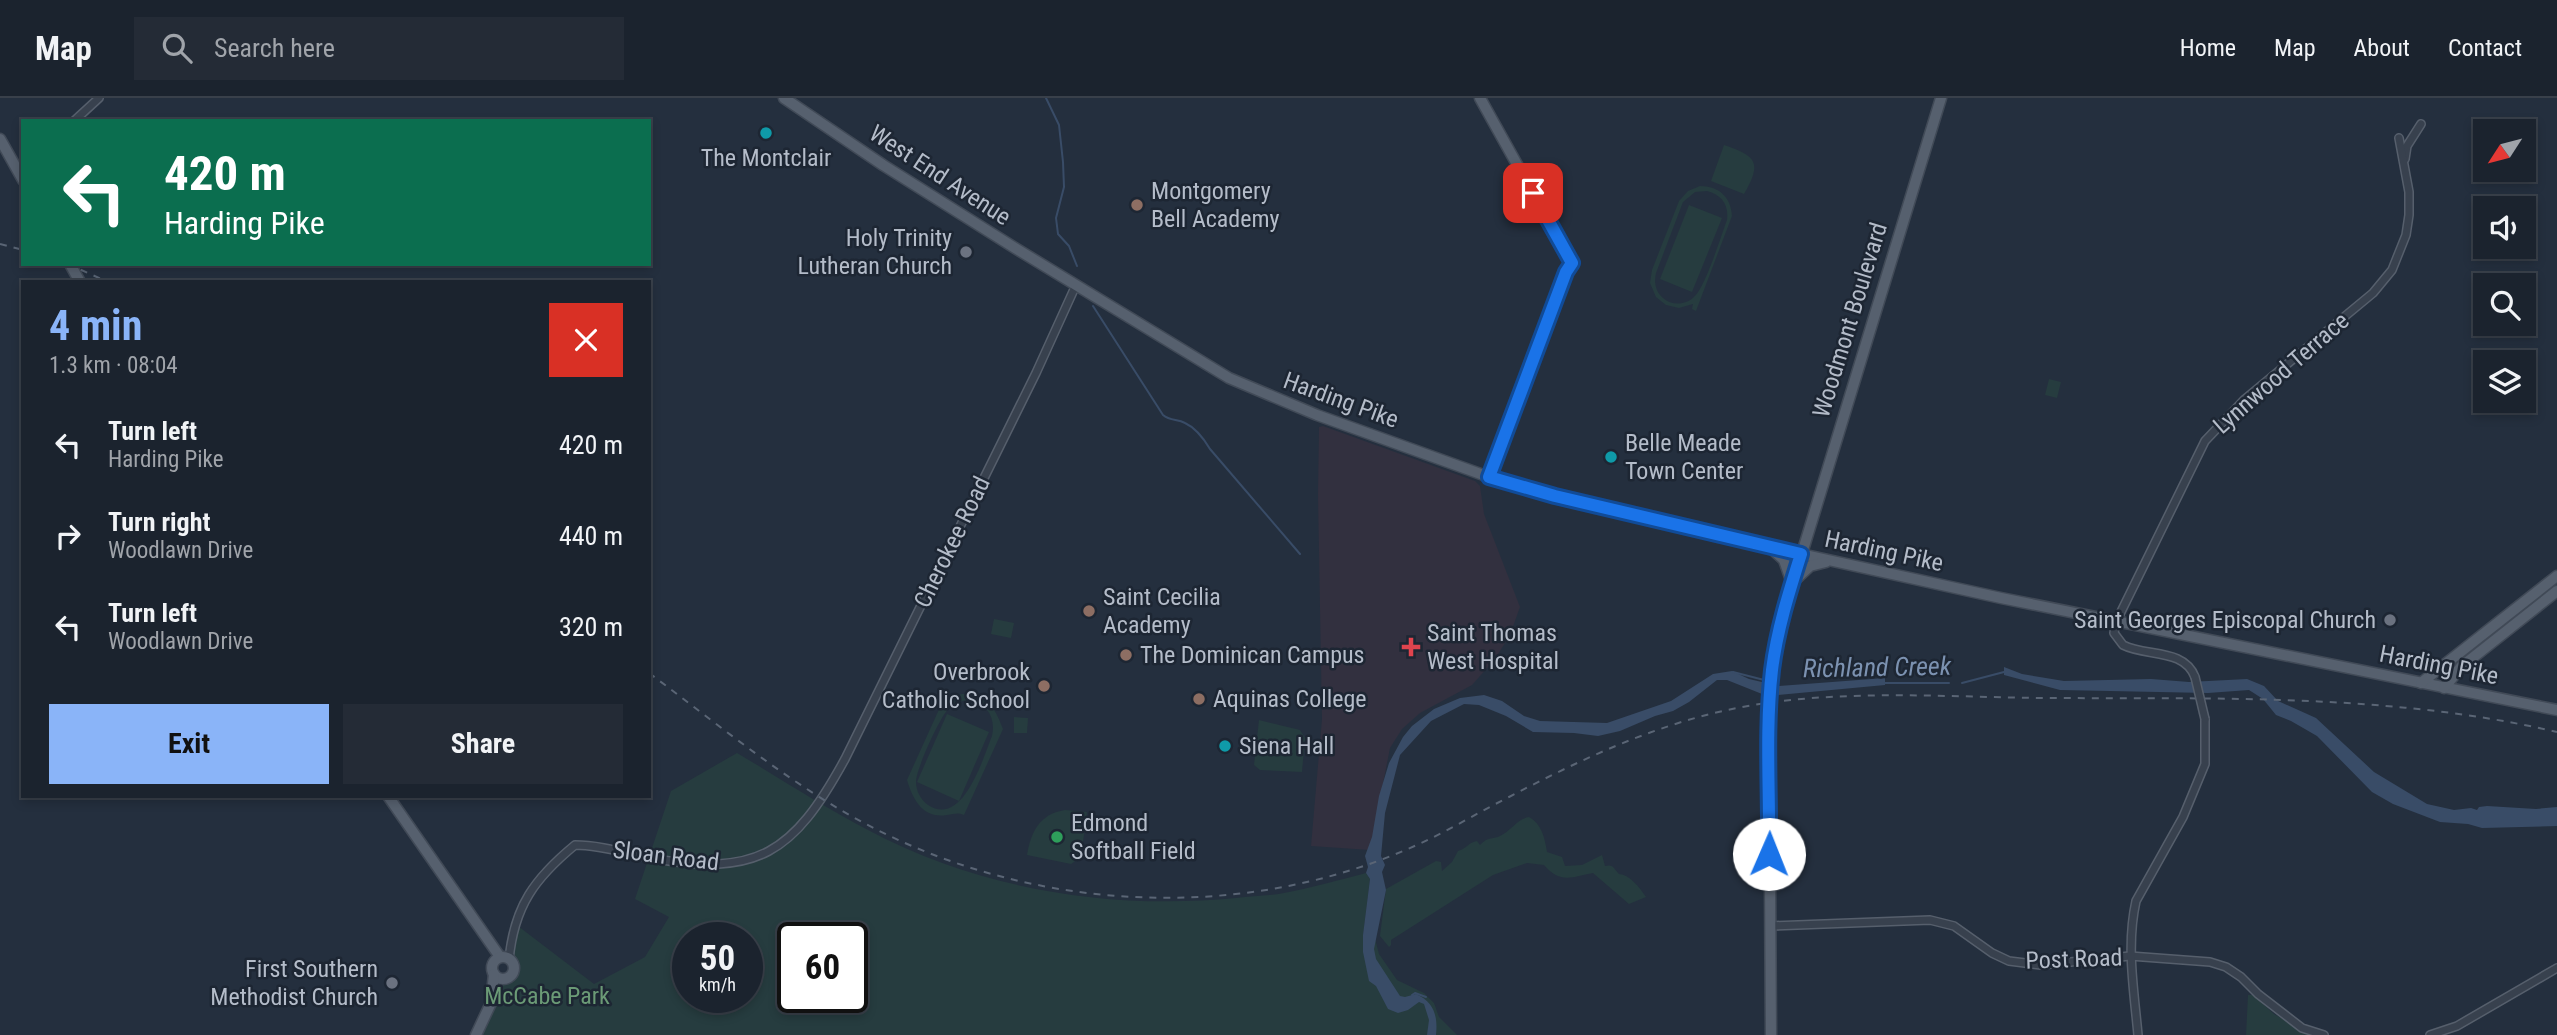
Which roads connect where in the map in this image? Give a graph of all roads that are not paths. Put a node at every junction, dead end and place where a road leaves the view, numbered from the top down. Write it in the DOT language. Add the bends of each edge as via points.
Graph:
graph roads {
  1 [pos="99,98"];
  2 [pos="784,98"];
  3 [pos="1480,98"];
  4 [pos="1941,98"];
  5 [pos="76,119"];
  6 [pos="2421,124"];
  7 [pos="2399,138"];
  8 [pos="0,139"];
  9 [pos="2404,167"];
  10 [pos="21,172"];
  11 [pos="1076,285"];
  12 [pos="1489,477"];
  13 [pos="1765,546"];
  14 [pos="1801,554"];
  15 [pos="1831,561"];
  16 [pos="2557,576"];
  17 [pos="1792,583"];
  18 [pos="2557,591"];
  19 [pos="2511,612"];
  20 [pos="2116,622"];
  21 [pos="2518,622"];
  22 [pos="2478,639"];
  23 [pos="2485,648"];
  24 [pos="2421,683"];
  25 [pos="2444,688"];
  26 [pos="2557,710"];
  27 [pos="823,796"];
  28 [pos="389,798"];
  29 [pos="1770,926"];
  30 [pos="2130,956"];
  31 [pos="501,959"];
  32 [pos="2557,968"];
  33 [pos="498,976"];
  34 [pos="475,1035"];
  35 [pos="1771,1035"];
  36 [pos="2138,1035"];
  37 [pos="2324,1035"];
  38 [pos="2430,1035"];
  1 -- 5 [label="street"];
  2 -- 11 [label="main road, West End Avenue"];
  3 -- 12 [label="main road" via="1572,263"];
  4 -- 14 [label="main road, Woodmont Boulevard"];
  6 -- 9 [label="street" via="2407,146"];
  7 -- 9 [label="street, Lynnwood Terrace"];
  8 -- 10 [label="main road"];
  9 -- 20 [label="street, Lynnwood Terrace" via="2409,215 2392,270 2373,293 2245,399 2205,441"];
  11 -- 12 [label="main road, Harding Pike" via="1229,378"];
  11 -- 27 [label="street, Cherokee Road"];
  12 -- 13 [label="main road, Harding Pike"];
  13 -- 14 [label="main road, Harding Pike"];
  13 -- 17 [label="main road" via="1784,560"];
  14 -- 15 [label="main road, Harding Pike"];
  14 -- 17 [label="main road, Woodmont Boulevard"];
  15 -- 17 [label="main road" via="1810,566"];
  15 -- 20 [label="main road, Harding Pike"];
  16 -- 19 [label="main road"];
  17 -- 29 [label="main road, Woodmont Boulevard, bridge" via="1774,654 1769,727"];
  18 -- 21 [label="main road"];
  19 -- 21 [label="main road"];
  19 -- 22 [label="main road"];
  20 -- 24 [label="main road, Harding Pike"];
  20 -- 30 [label="street, bridge" via="2114,633 2123,645 2188,665 2205,719 2205,764 2183,817 2136,901"];
  21 -- 23 [label="main road"];
  22 -- 23 [label="main road"];
  22 -- 24 [label="main road"];
  23 -- 25 [label="main road"];
  24 -- 25 [label="main road, Harding Pike"];
  25 -- 26 [label="main road, Harding Pike"];
  27 -- 31 [label="street, Sloan Road" via="785,840 736,863 688,863 575,845 527,895"];
  28 -- 31 [label="main road"];
  29 -- 30 [label="street, Post Road" via="1930,920 1954,926 2008,961 2041,965"];
  29 -- 35 [label="main road, Woodmont Boulevard"];
  30 -- 36 [label="street"];
  30 -- 37 [label="street, Post Road" via="2189,959 2226,967 2283,1015"];
  31 -- 33 [label="main road"];
  31 -- 33 [label="main road" via="513,965 512,972 508,977"];
  32 -- 38 [label="street" via="2457,1026"];
  33 -- 34 [label="main road" via="485,1020"];
}
